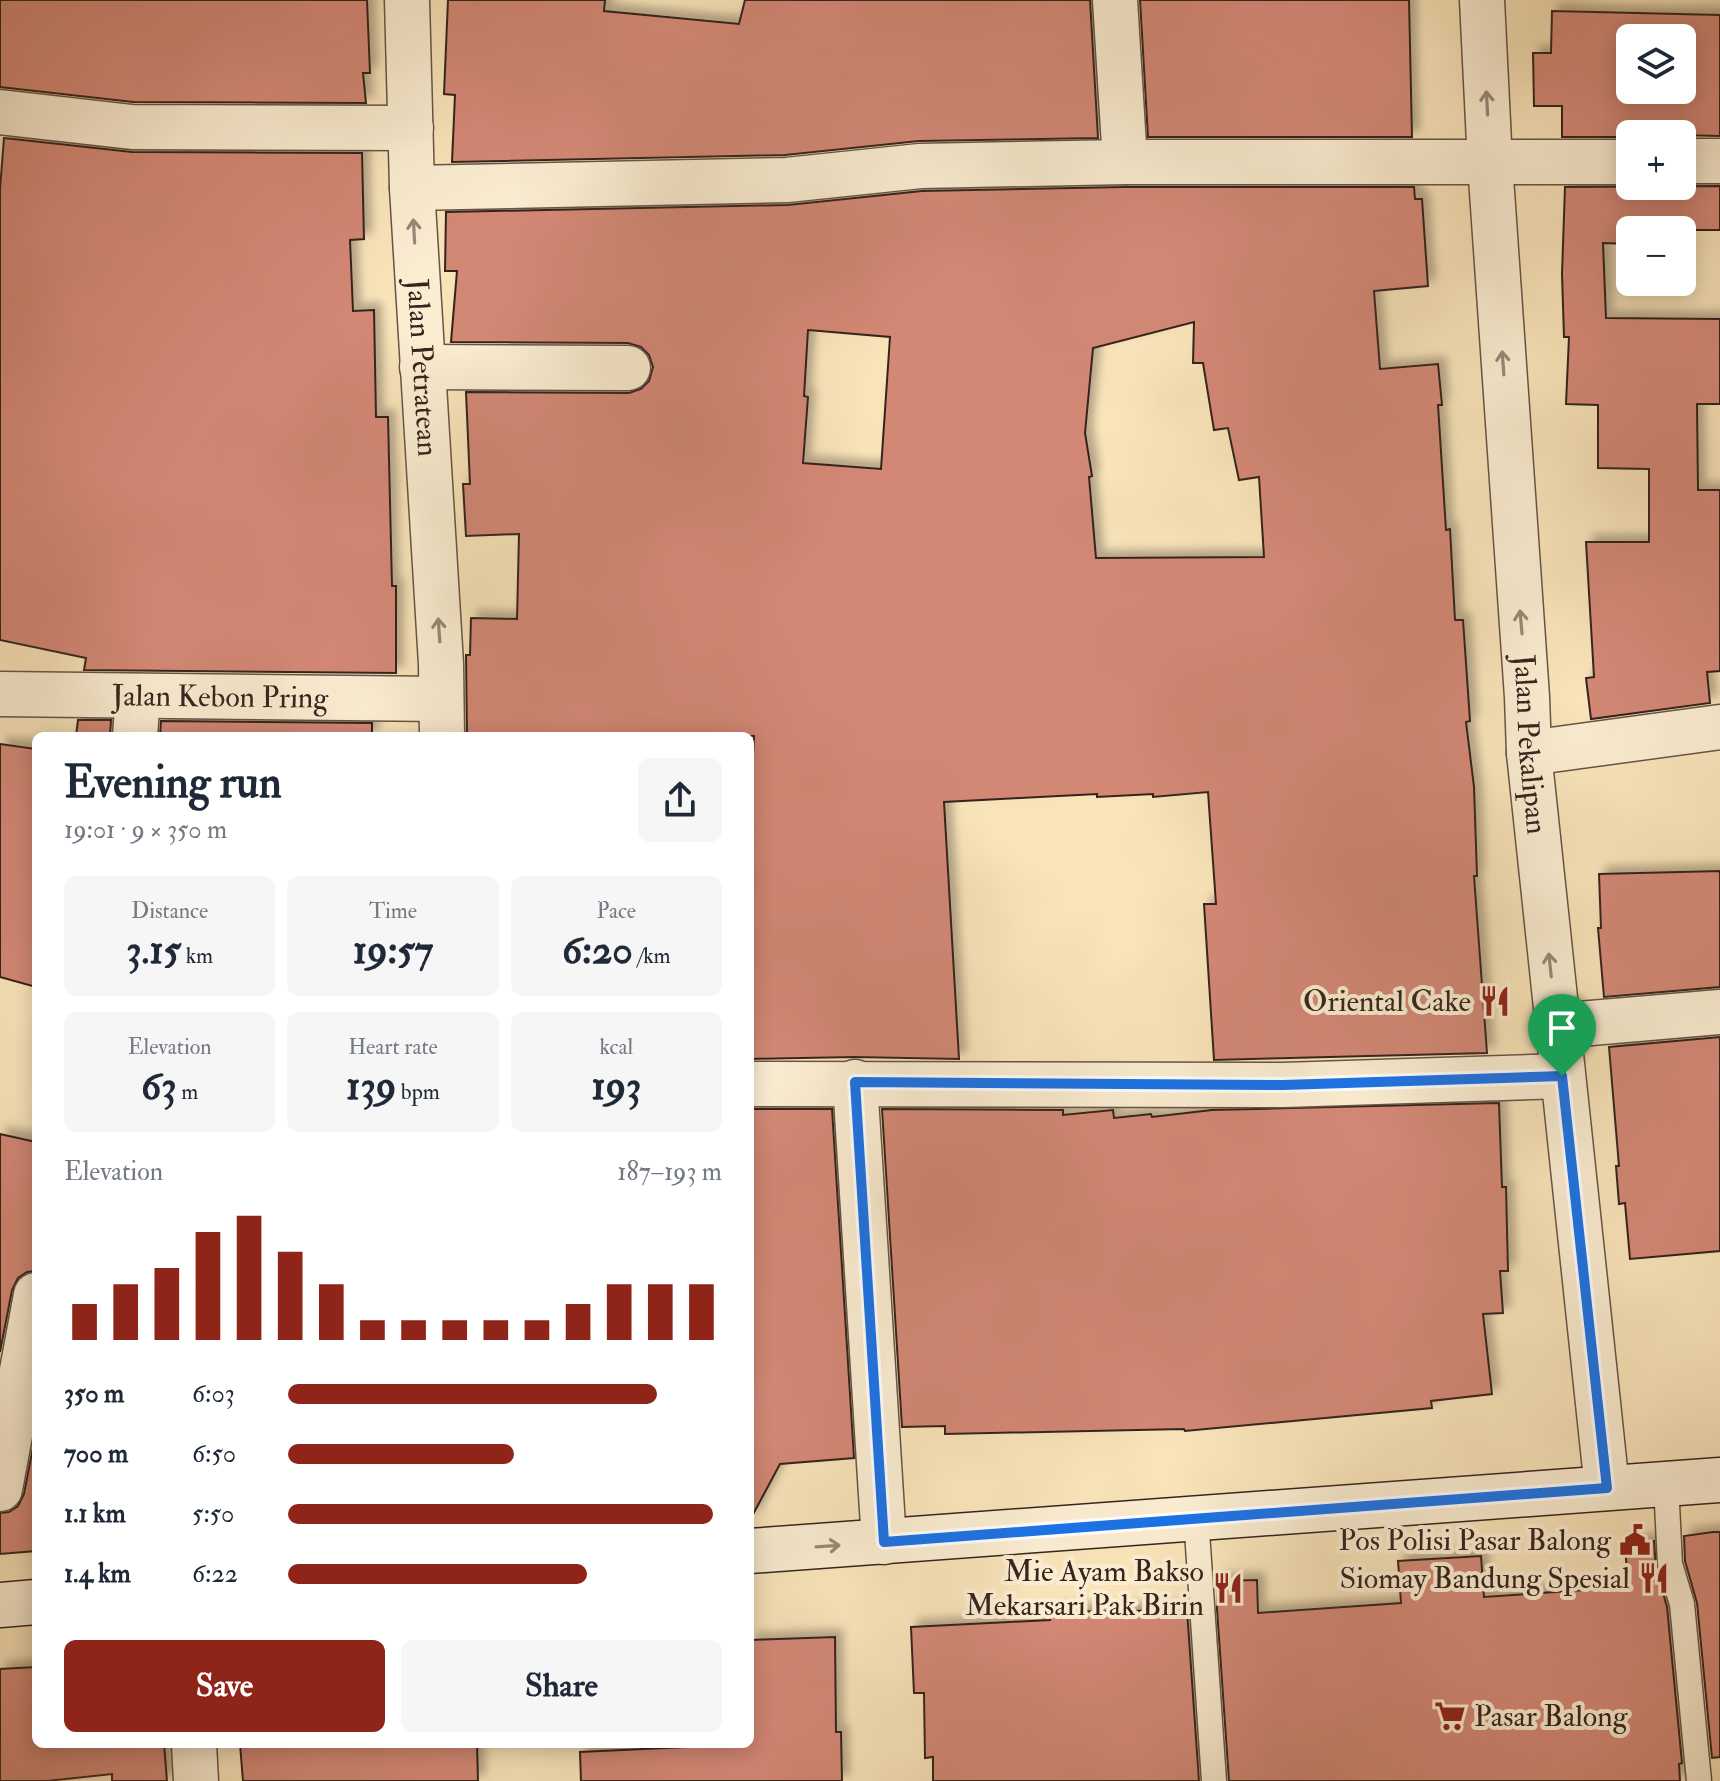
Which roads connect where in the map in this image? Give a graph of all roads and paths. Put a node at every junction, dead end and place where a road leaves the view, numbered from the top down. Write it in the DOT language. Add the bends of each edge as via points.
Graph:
graph roads {
  1 [pos="407,0"];
  2 [pos="1115,0"];
  3 [pos="1482,0"];
  4 [pos="0,112"];
  5 [pos="411,128"];
  6 [pos="1696,161"];
  7 [pos="1720,161"];
  8 [pos="1125,162"];
  9 [pos="1616,162"];
  10 [pos="1490,163"];
  11 [pos="412,188"];
  12 [pos="422,367"];
  13 [pos="628,368"];
  14 [pos="0,694"];
  15 [pos="136,716"];
  16 [pos="442,718"];
  17 [pos="1720,727"];
  18 [pos="1529,753"];
  19 [pos="1720,1012"];
  20 [pos="1556,1026"];
  21 [pos="1562,1076"];
  22 [pos="855,1082"];
  23 [pos="754,1084"];
  24 [pos="32,1317"];
  25 [pos="1720,1480"];
  26 [pos="1666,1484"];
  27 [pos="1607,1488"];
  28 [pos="0,1489"];
  29 [pos="1196,1517"];
  30 [pos="884,1542"];
  31 [pos="754,1551"];
  32 [pos="0,1593"];
  33 [pos="32,1602"];
  34 [pos="0,1605"];
  35 [pos="194,1748"];
  36 [pos="196,1781"];
  37 [pos="1214,1781"];
  38 [pos="1699,1781"];
  1 -- 5 [label="street, Jalan Petratean"];
  2 -- 8 [label="street"];
  10 -- 3 [label="street, Jalan Pekalipan, one-way"];
  4 -- 5 [label="street" via="132,127"];
  5 -- 11 [label="street, Jalan Petratean"];
  6 -- 7 [label="street"];
  8 -- 10 [label="street"];
  8 -- 11 [label="street" via="920,166 787,180"];
  9 -- 10 [label="street"];
  18 -- 10 [label="street, Jalan Pekalipan, one-way"];
  12 -- 11 [label="street, Jalan Petratean, one-way"];
  12 -- 13 [label="street"];
  16 -- 12 [label="street, Jalan Petratean, one-way"];
  14 -- 15 [label="street, Jalan Kebon Pring"];
  15 -- 16 [label="street, Jalan Kebon Pring"];
  17 -- 18 [label="street"];
  20 -- 18 [label="street, Jalan Pekalipan, one-way"];
  19 -- 20 [label="street"];
  20 -- 21 [label="street, Jalan Pekalipan"];
  21 -- 22 [label="street" via="1283,1085"];
  21 -- 27 [label="street, Jalan Pekalipan"];
  22 -- 23 [label="street"];
  22 -- 30 [label="street"];
  24 -- 28 [label="street"];
  25 -- 26 [label="street"];
  26 -- 27 [label="street"];
  26 -- 38 [label="lane" via="1670,1564 1682,1604"];
  27 -- 29 [label="street"];
  29 -- 30 [label="street"];
  29 -- 37 [label="lane"];
  31 -- 30 [label="street, one-way"];
  32 -- 34 [label="street"];
  33 -- 34 [label="street"];
  35 -- 36 [label="street"];
}
